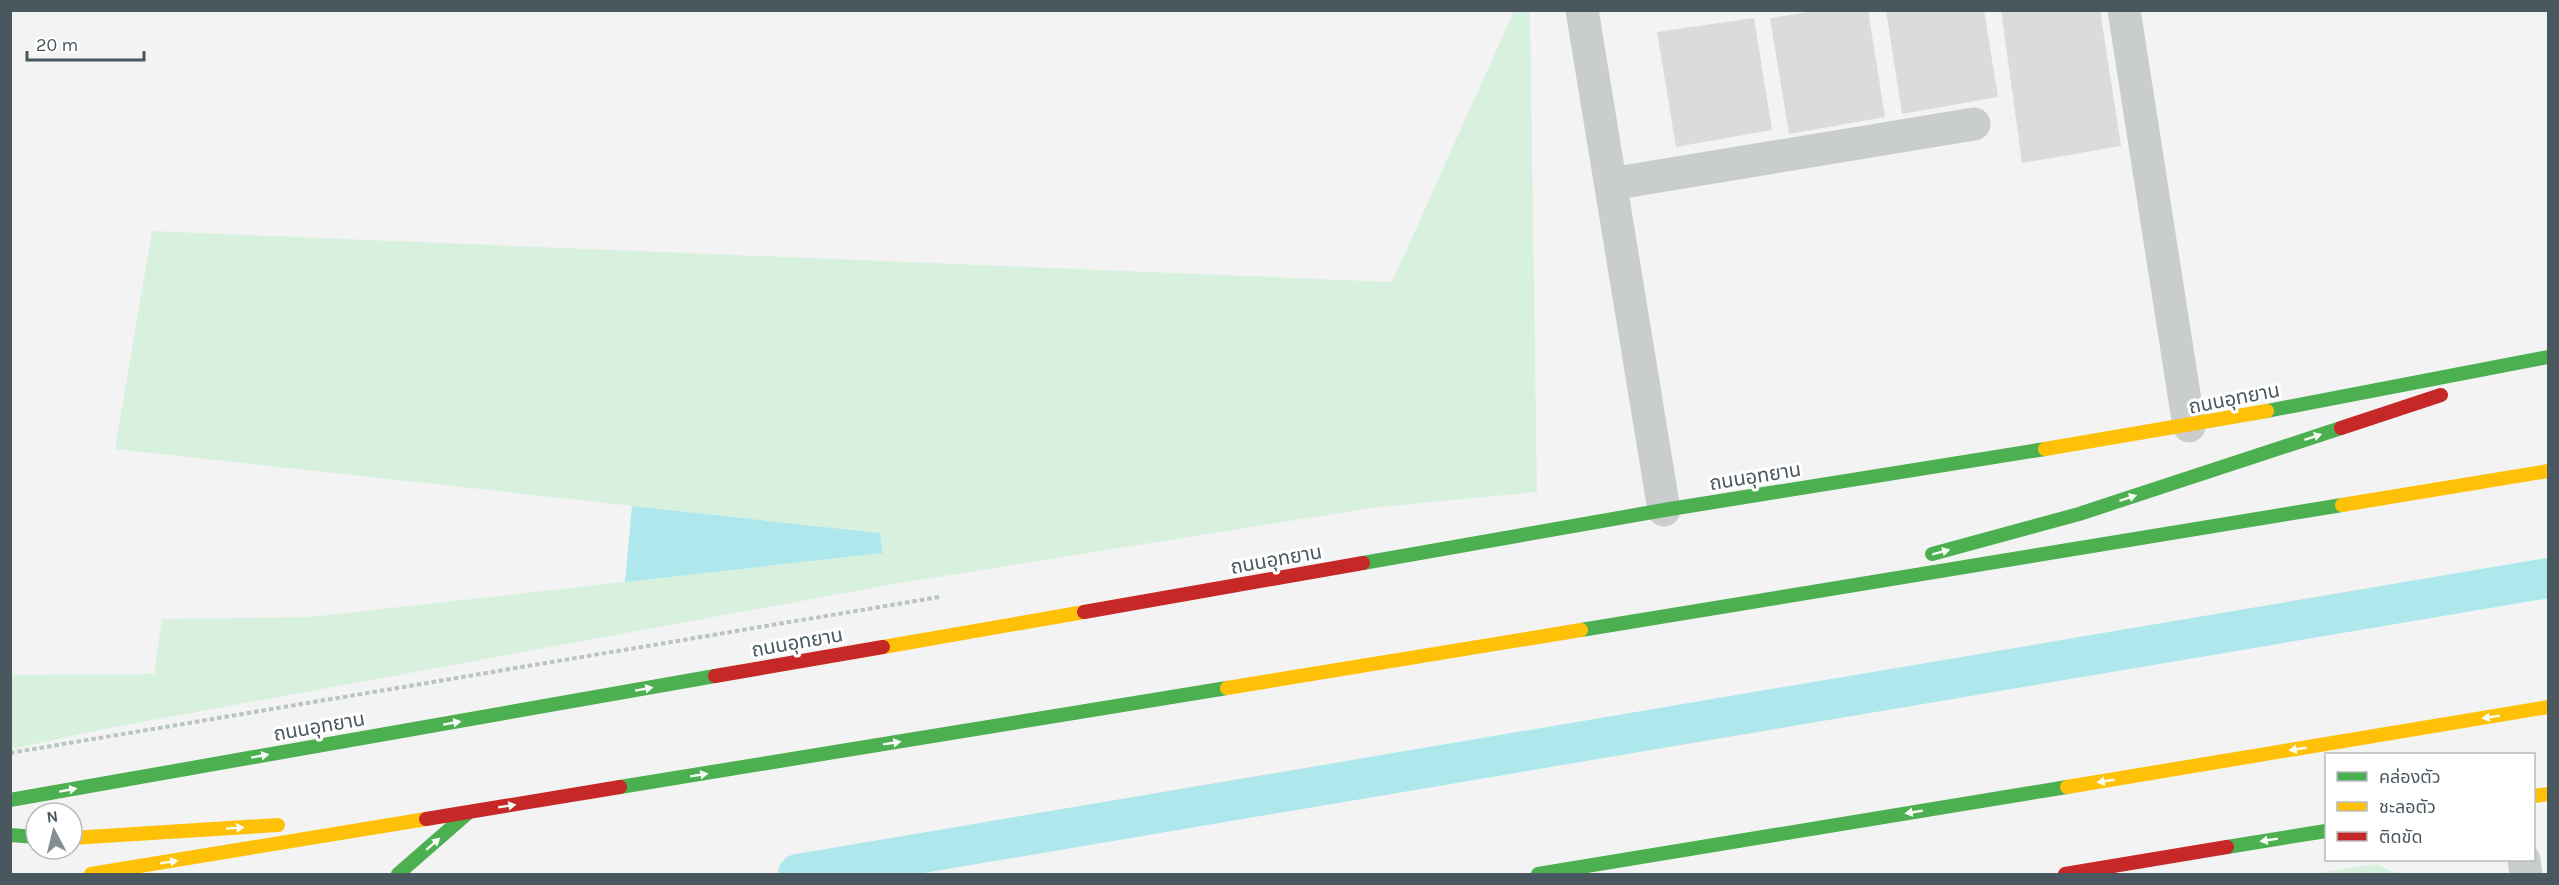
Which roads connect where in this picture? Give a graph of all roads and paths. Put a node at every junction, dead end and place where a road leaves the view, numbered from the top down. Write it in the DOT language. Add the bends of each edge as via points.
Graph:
graph roads {
  1 [pos="1582,10"];
  2 [pos="2124,10"];
  3 [pos="1974,124"];
  4 [pos="1611,184"];
  5 [pos="2548,358"];
  6 [pos="2188,426"];
  7 [pos="2548,471"];
  8 [pos="1664,510"];
  9 [pos="1921,557"];
  10 [pos="1898,563"];
  11 [pos="1763,600"];
  12 [pos="2548,707"];
  13 [pos="10,800"];
  14 [pos="468,813"];
  15 [pos="317,822"];
  16 [pos="294,824"];
  17 [pos="2325,831"];
  18 [pos="84,837"];
  19 [pos="91,874"];
  20 [pos="398,874"];
  21 [pos="1538,874"];
  22 [pos="2065,874"];
  1 -- 4 [label="street"];
  2 -- 6 [label="street"];
  3 -- 4 [label="street"];
  4 -- 8 [label="street"];
  5 -- 6 [label="main road, ถนนอุทยาน"];
  9 -- 5 [label="main road, one-way" via="2079,514"];
  6 -- 8 [label="main road, ถนนอุทยาน"];
  7 -- 11 [label="main road"];
  13 -- 8 [label="main road, ถนนอุทยาน, one-way"];
  10 -- 11 [label="main road"];
  14 -- 11 [label="main road, one-way"];
  12 -- 21 [label="main road, one-way"];
  14 -- 15 [label="main road"];
  19 -- 14 [label="main road, one-way"];
  20 -- 14 [label="main road, one-way"];
  18 -- 16 [label="main road, one-way"];
  17 -- 22 [label="main road, one-way"];
}
